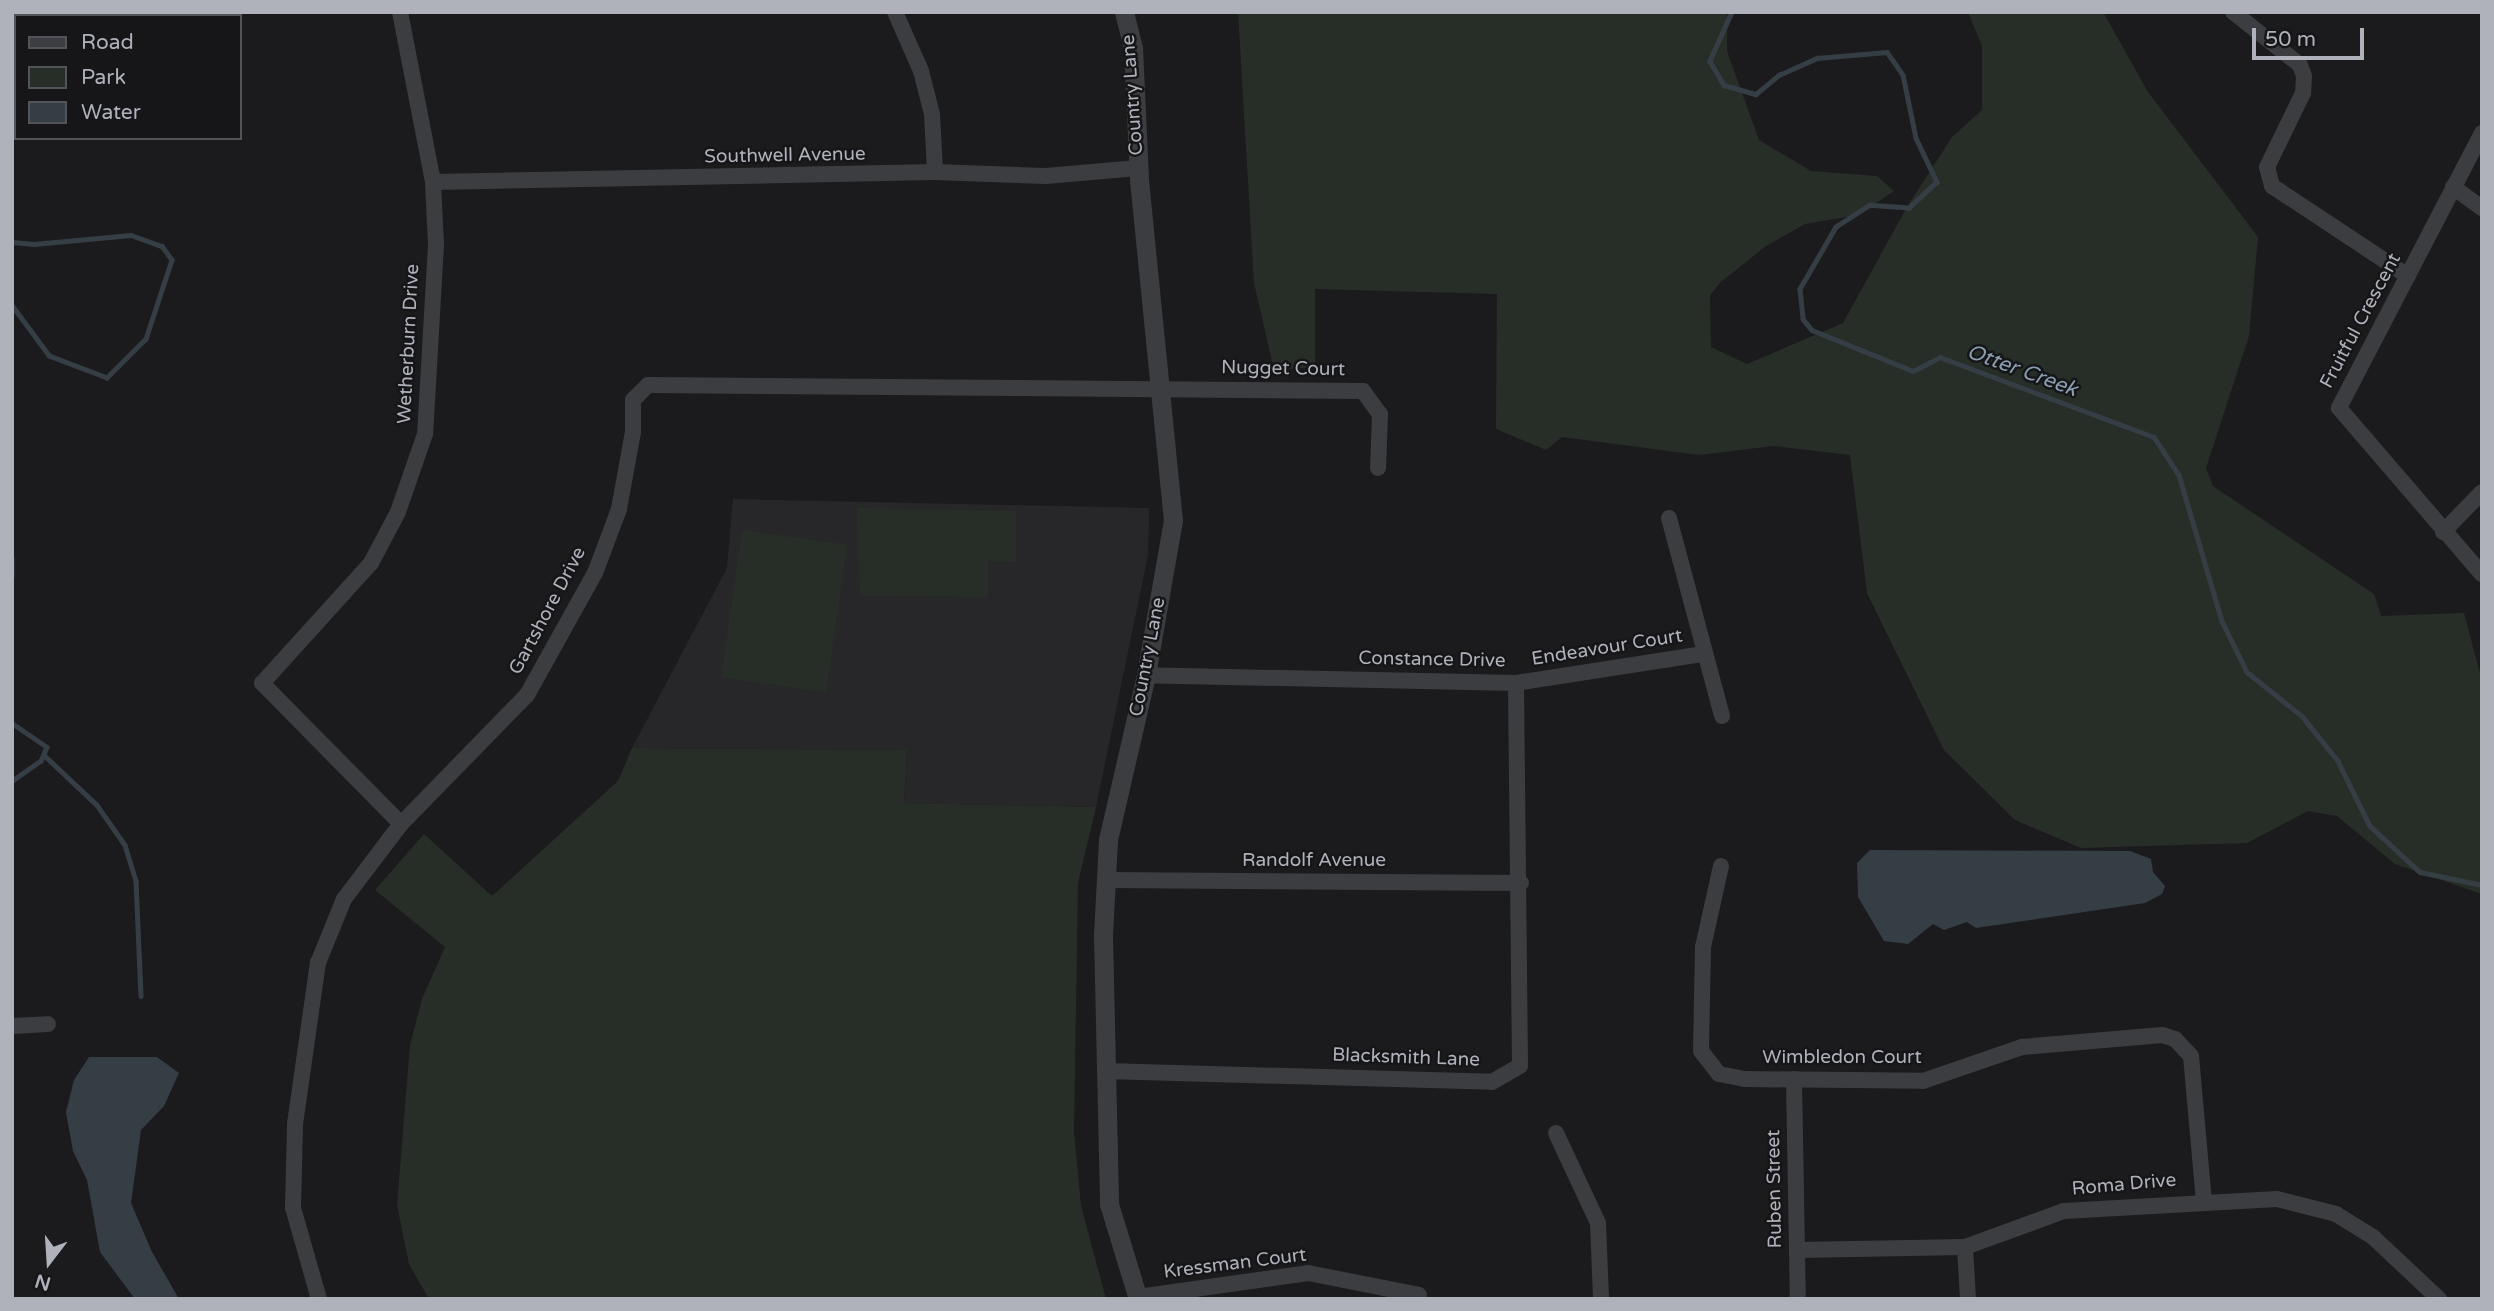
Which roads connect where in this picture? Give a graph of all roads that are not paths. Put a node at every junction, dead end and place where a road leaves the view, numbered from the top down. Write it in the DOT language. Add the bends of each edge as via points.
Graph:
graph roads {
  1 [pos="400,12"];
  2 [pos="895,12"];
  3 [pos="1124,12"];
  4 [pos="2233,12"];
  5 [pos="2482,133"];
  6 [pos="1138,168"];
  7 [pos="935,172"];
  8 [pos="433,182"];
  9 [pos="2453,187"];
  10 [pos="2482,208"];
  11 [pos="2408,276"];
  12 [pos="1161,389"];
  13 [pos="1378,468"];
  14 [pos="2482,492"];
  15 [pos="1669,518"];
  16 [pos="2443,532"];
  17 [pos="2482,574"];
  18 [pos="1703,654"];
  19 [pos="1146,675"];
  20 [pos="1517,683"];
  21 [pos="1721,716"];
  22 [pos="401,824"];
  23 [pos="1721,866"];
  24 [pos="1106,880"];
  25 [pos="1521,883"];
  26 [pos="48,1024"];
  27 [pos="12,1026"];
  28 [pos="1105,1071"];
  29 [pos="1794,1079"];
  30 [pos="1556,1133"];
  31 [pos="2204,1201"];
  32 [pos="1965,1247"];
  33 [pos="1797,1250"];
  34 [pos="1419,1294"];
  35 [pos="2432,1295"];
  36 [pos="1138,1298"];
  37 [pos="319,1299"];
  38 [pos="1601,1299"];
  39 [pos="1798,1299"];
  40 [pos="1968,1299"];
  1 -- 8 [label="street, Wetherburn Drive"];
  2 -- 7 [label="street" via="909,37 929,103"];
  3 -- 6 [label="street, Country Lane" via="1133,47"];
  4 -- 11 [label="street" via="2300,65 2304,76 2303,93 2267,167 2272,186"];
  5 -- 9 [label="street, Fruitful Crescent"];
  6 -- 7 [label="street, Southwell Avenue" via="1046,176"];
  6 -- 12 [label="street, Country Lane"];
  7 -- 8 [label="street, Southwell Avenue"];
  8 -- 22 [label="street, Wetherburn Drive" via="436,245 425,434 398,512 371,563 262,683"];
  9 -- 10 [label="street"];
  9 -- 11 [label="street, Fruitful Crescent"];
  11 -- 16 [label="street, Fruitful Crescent" via="2339,408"];
  12 -- 13 [label="street, Nugget Court" via="1363,391 1380,414"];
  12 -- 19 [label="street, Country Lane" via="1173,520"];
  12 -- 22 [label="street, Gartshore Drive" via="648,385 633,400 633,432 619,509 595,573 527,695"];
  14 -- 16 [label="street"];
  15 -- 18 [label="street, Endeavour Court"];
  16 -- 17 [label="street, Fruitful Crescent"];
  18 -- 20 [label="street, Endeavour Court"];
  18 -- 21 [label="street, Endeavour Court"];
  19 -- 20 [label="street, Constance Drive"];
  19 -- 24 [label="street, Country Lane" via="1108,840"];
  20 -- 25 [label="street, Constance Drive"];
  22 -- 37 [label="street, Gartshore Drive" via="344,899 318,963 295,1124 293,1208"];
  23 -- 29 [label="street, Wimbledon Court" via="1703,947 1701,1051 1719,1074"];
  24 -- 25 [label="street, Randolf Avenue"];
  24 -- 28 [label="street, Country Lane"];
  25 -- 28 [label="street, Blacksmith Lane" via="1520,1066 1492,1082"];
  26 -- 27 [label="street"];
  28 -- 36 [label="street, Country Lane" via="1110,1204"];
  29 -- 31 [label="street, Wimbledon Court" via="1923,1081 2021,1047 2162,1035 2175,1039 2191,1056"];
  29 -- 33 [label="street, Ruben Street"];
  30 -- 38 [label="street" via="1598,1223"];
  31 -- 32 [label="street, Roma Drive" via="2064,1211"];
  31 -- 35 [label="street, Roma Drive" via="2277,1199 2336,1214 2373,1237"];
  32 -- 33 [label="street, Roma Drive"];
  32 -- 40 [label="street"];
  33 -- 39 [label="street, Ruben Street"];
  34 -- 36 [label="street, Kressman Court" via="1307,1273"];
}
